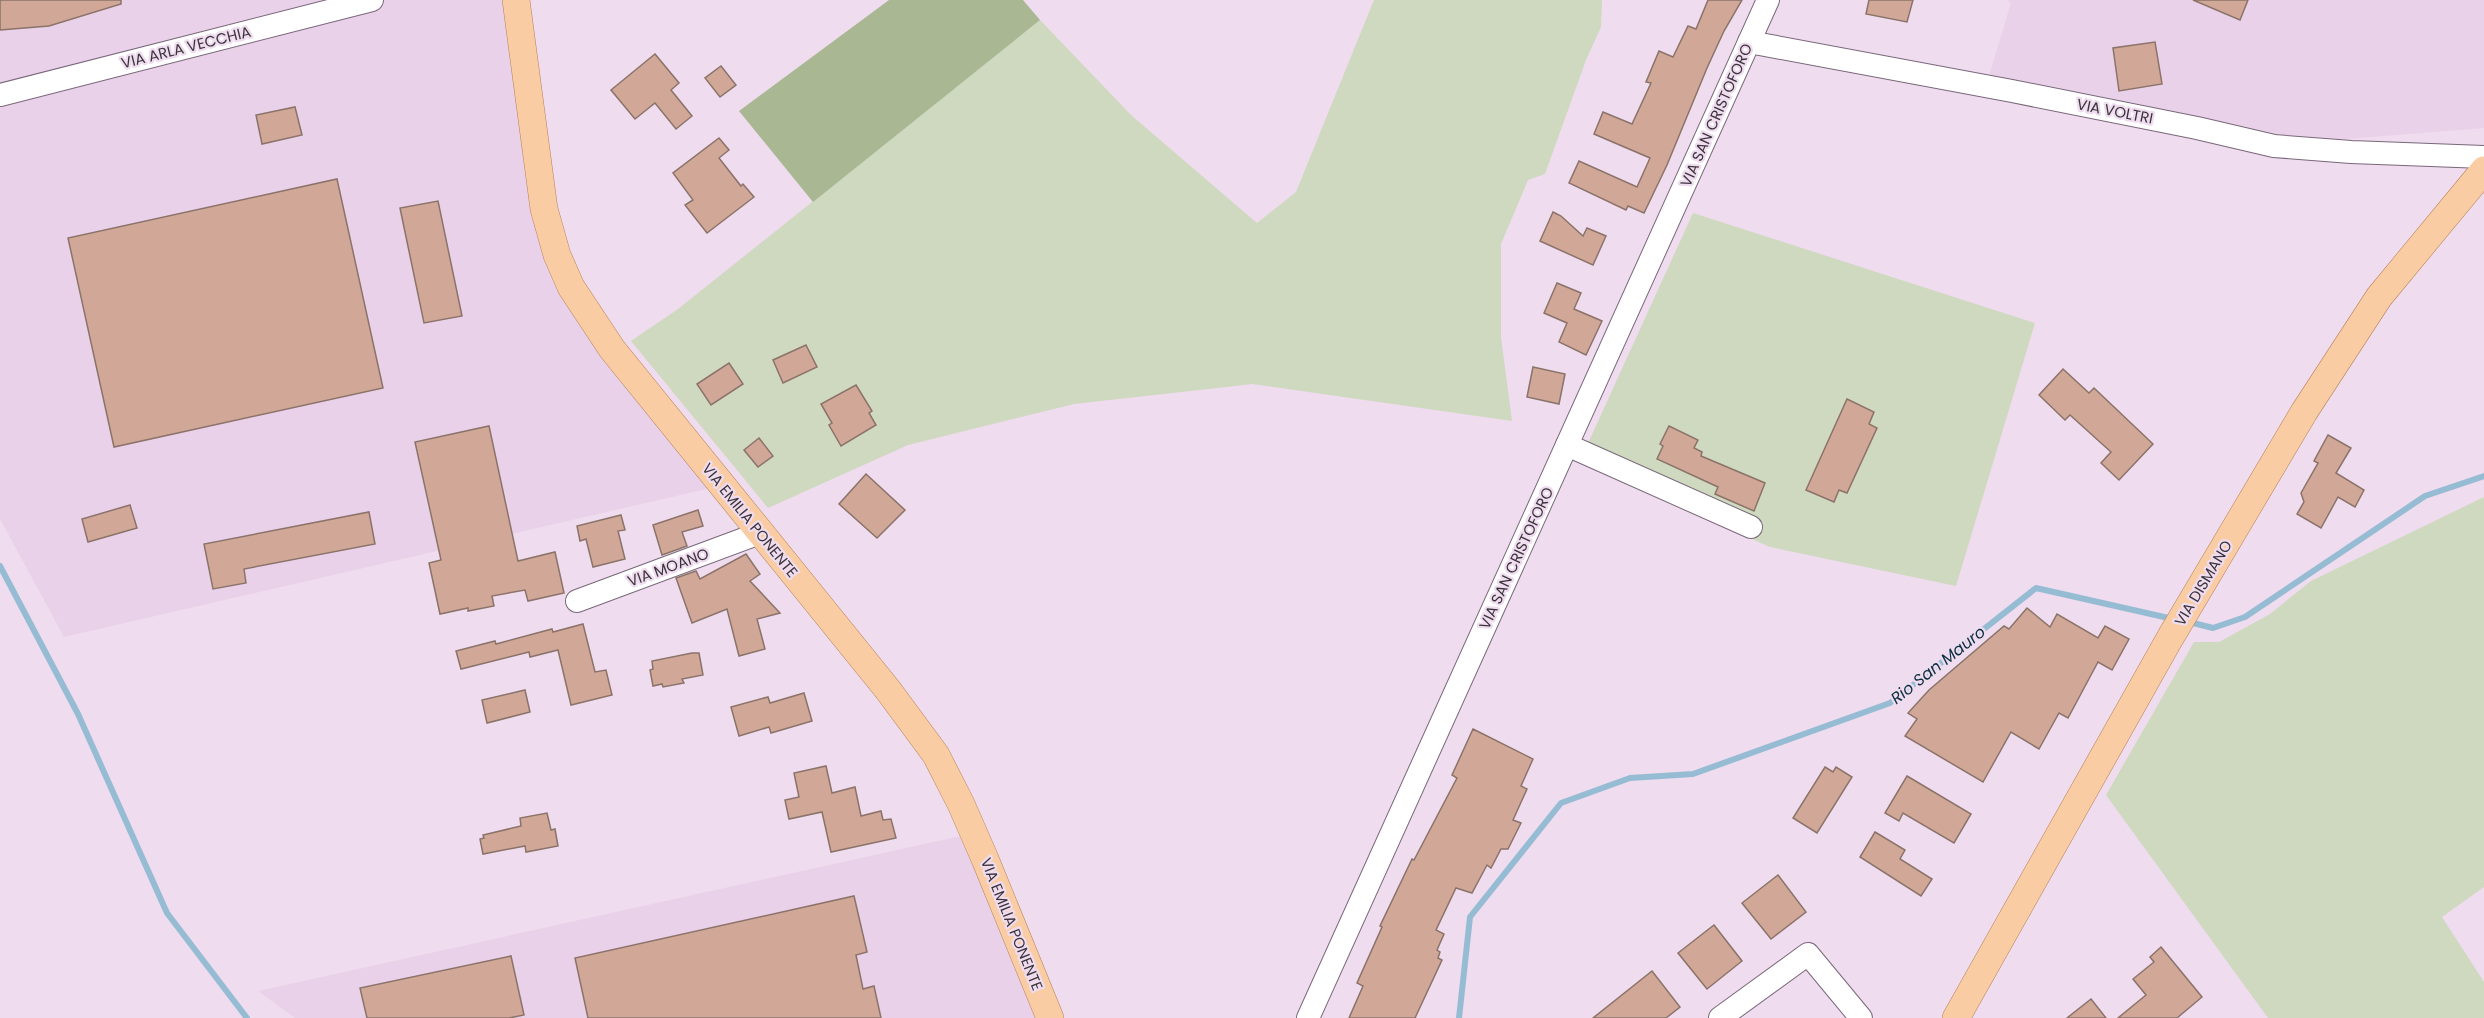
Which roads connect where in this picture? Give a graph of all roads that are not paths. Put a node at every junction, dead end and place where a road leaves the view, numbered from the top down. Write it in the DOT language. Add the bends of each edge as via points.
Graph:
graph roads {
  1 [pos="372,0"];
  2 [pos="516,0"];
  3 [pos="1768,0"];
  4 [pos="1749,42"];
  5 [pos="0,95"];
  6 [pos="2484,157"];
  7 [pos="2484,170"];
  8 [pos="1567,445"];
  9 [pos="1751,527"];
  10 [pos="760,533"];
  11 [pos="577,601"];
  12 [pos="1050,1018"];
  13 [pos="1308,1018"];
  14 [pos="1720,1018"];
  15 [pos="1861,1018"];
  16 [pos="1956,1018"];
  1 -- 5 [label="street, VIA ARLA VECCHIA"];
  2 -- 10 [label="main road, VIA EMILIA PONENTE" via="544,209 571,287 612,349"];
  3 -- 4 [label="street, VIA SAN CRISTOFORO"];
  4 -- 6 [label="street, VIA VOLTRI" via="2036,95 2274,146"];
  4 -- 8 [label="street, VIA SAN CRISTOFORO"];
  7 -- 16 [label="main road, VIA DISMANO" via="2379,297 2304,412 2170,638"];
  8 -- 9 [label="street"];
  8 -- 13 [label="street, VIA SAN CRISTOFORO"];
  10 -- 11 [label="street, VIA MOANO"];
  10 -- 12 [label="main road, VIA EMILIA PONENTE" via="888,690 936,756 977,841"];
  14 -- 15 [label="street" via="1808,954"];
}
